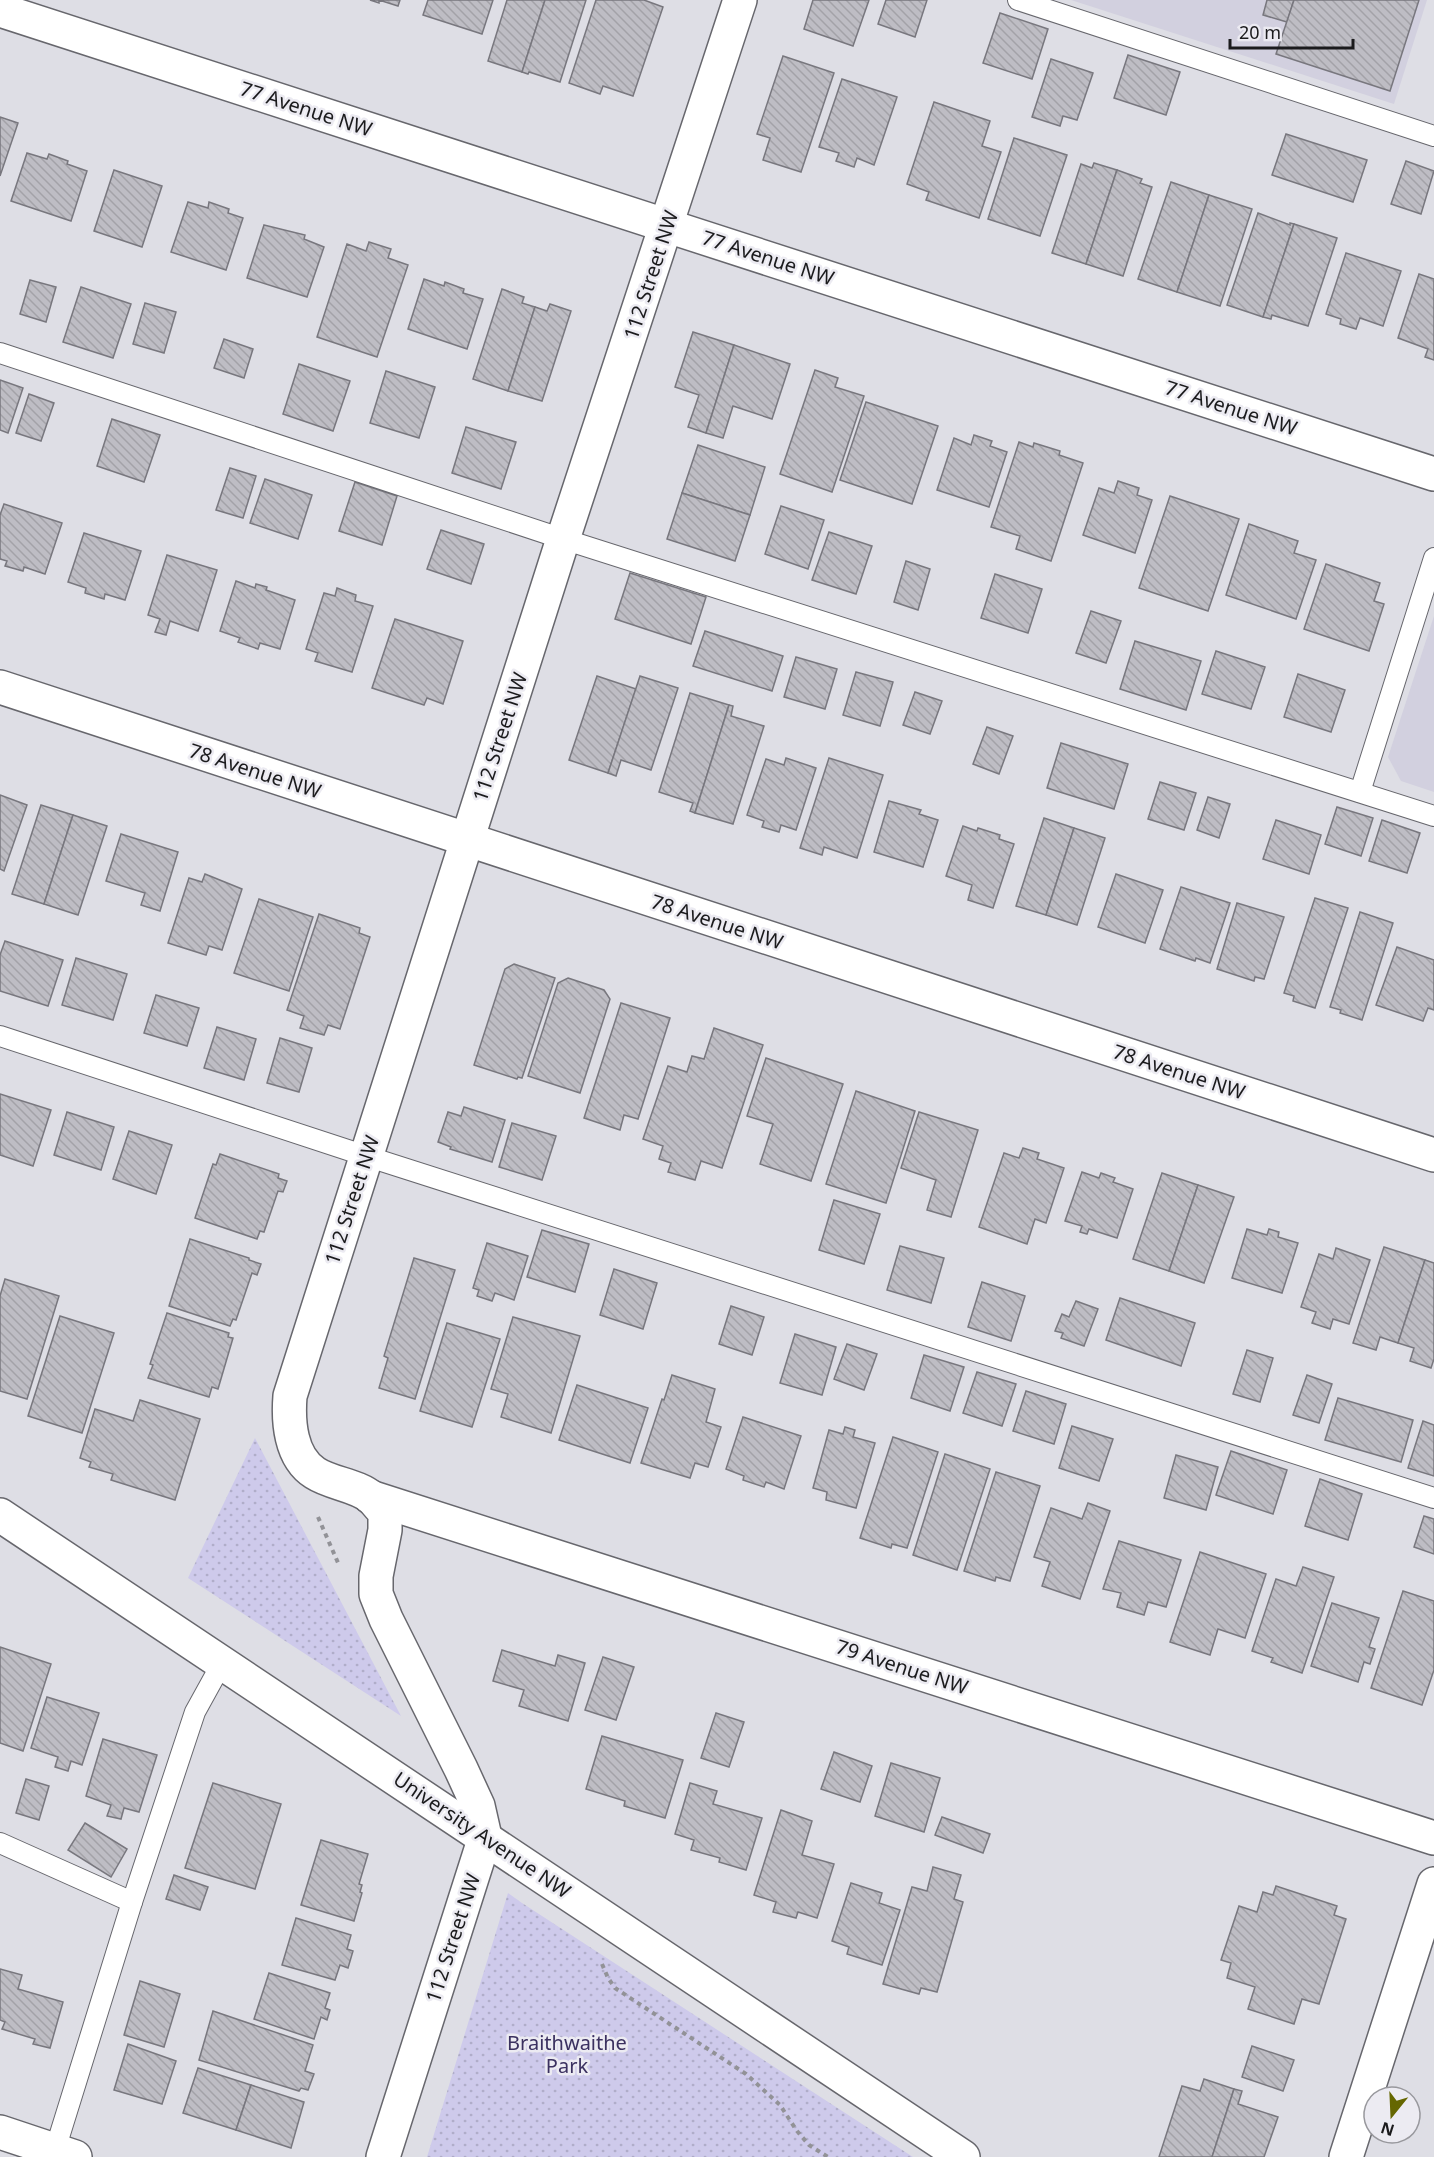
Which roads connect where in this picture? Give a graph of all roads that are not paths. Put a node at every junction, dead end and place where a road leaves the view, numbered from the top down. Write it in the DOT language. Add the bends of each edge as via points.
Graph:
graph roads {
  1 [pos="740,0"];
  2 [pos="1018,0"];
  3 [pos="1065,7"];
  4 [pos="0,10"];
  5 [pos="1434,136"];
  6 [pos="668,226"];
  7 [pos="0,353"];
  8 [pos="1434,474"];
  9 [pos="563,539"];
  10 [pos="1434,558"];
  11 [pos="0,687"];
  12 [pos="1360,792"];
  13 [pos="1434,816"];
  14 [pos="467,841"];
  15 [pos="0,1036"];
  16 [pos="1434,1155"];
  17 [pos="366,1156"];
  18 [pos="370,1497"];
  19 [pos="1434,1498"];
  20 [pos="0,1515"];
  21 [pos="222,1663"];
  22 [pos="485,1837"];
  23 [pos="1434,1838"];
  24 [pos="0,1843"];
  25 [pos="1434,1884"];
  26 [pos="132,1902"];
  27 [pos="0,2132"];
  28 [pos="65,2154"];
  29 [pos="383,2157"];
  30 [pos="963,2157"];
  31 [pos="1346,2157"];
  1 -- 6 [label="street, 112 Street NW"];
  2 -- 3 [label="lane"];
  3 -- 5 [label="lane"];
  4 -- 6 [label="street, 77 Avenue NW"];
  6 -- 8 [label="street, 77 Avenue NW"];
  6 -- 9 [label="street, 112 Street NW"];
  7 -- 9 [label="lane"];
  9 -- 12 [label="lane"];
  9 -- 14 [label="street, 112 Street NW"];
  10 -- 12 [label="lane"];
  11 -- 14 [label="street, 78 Avenue NW"];
  12 -- 13 [label="lane"];
  14 -- 16 [label="street, 78 Avenue NW"];
  14 -- 17 [label="street, 112 Street NW"];
  15 -- 17 [label="lane"];
  17 -- 18 [label="street, 112 Street NW" via="290,1396 288,1418 292,1440 314,1473"];
  17 -- 19 [label="lane"];
  18 -- 22 [label="street" via="384,1512 376,1594 470,1788"];
  18 -- 23 [label="street, 79 Avenue NW"];
  20 -- 21 [label="street, University Avenue NW"];
  21 -- 22 [label="street, University Avenue NW"];
  21 -- 26 [label="lane" via="195,1712"];
  22 -- 29 [label="street, 112 Street NW"];
  22 -- 30 [label="street, University Avenue NW"];
  24 -- 26 [label="lane"];
  25 -- 31 [label="street"];
  26 -- 28 [label="lane"];
  27 -- 28 [label="street"];
}
